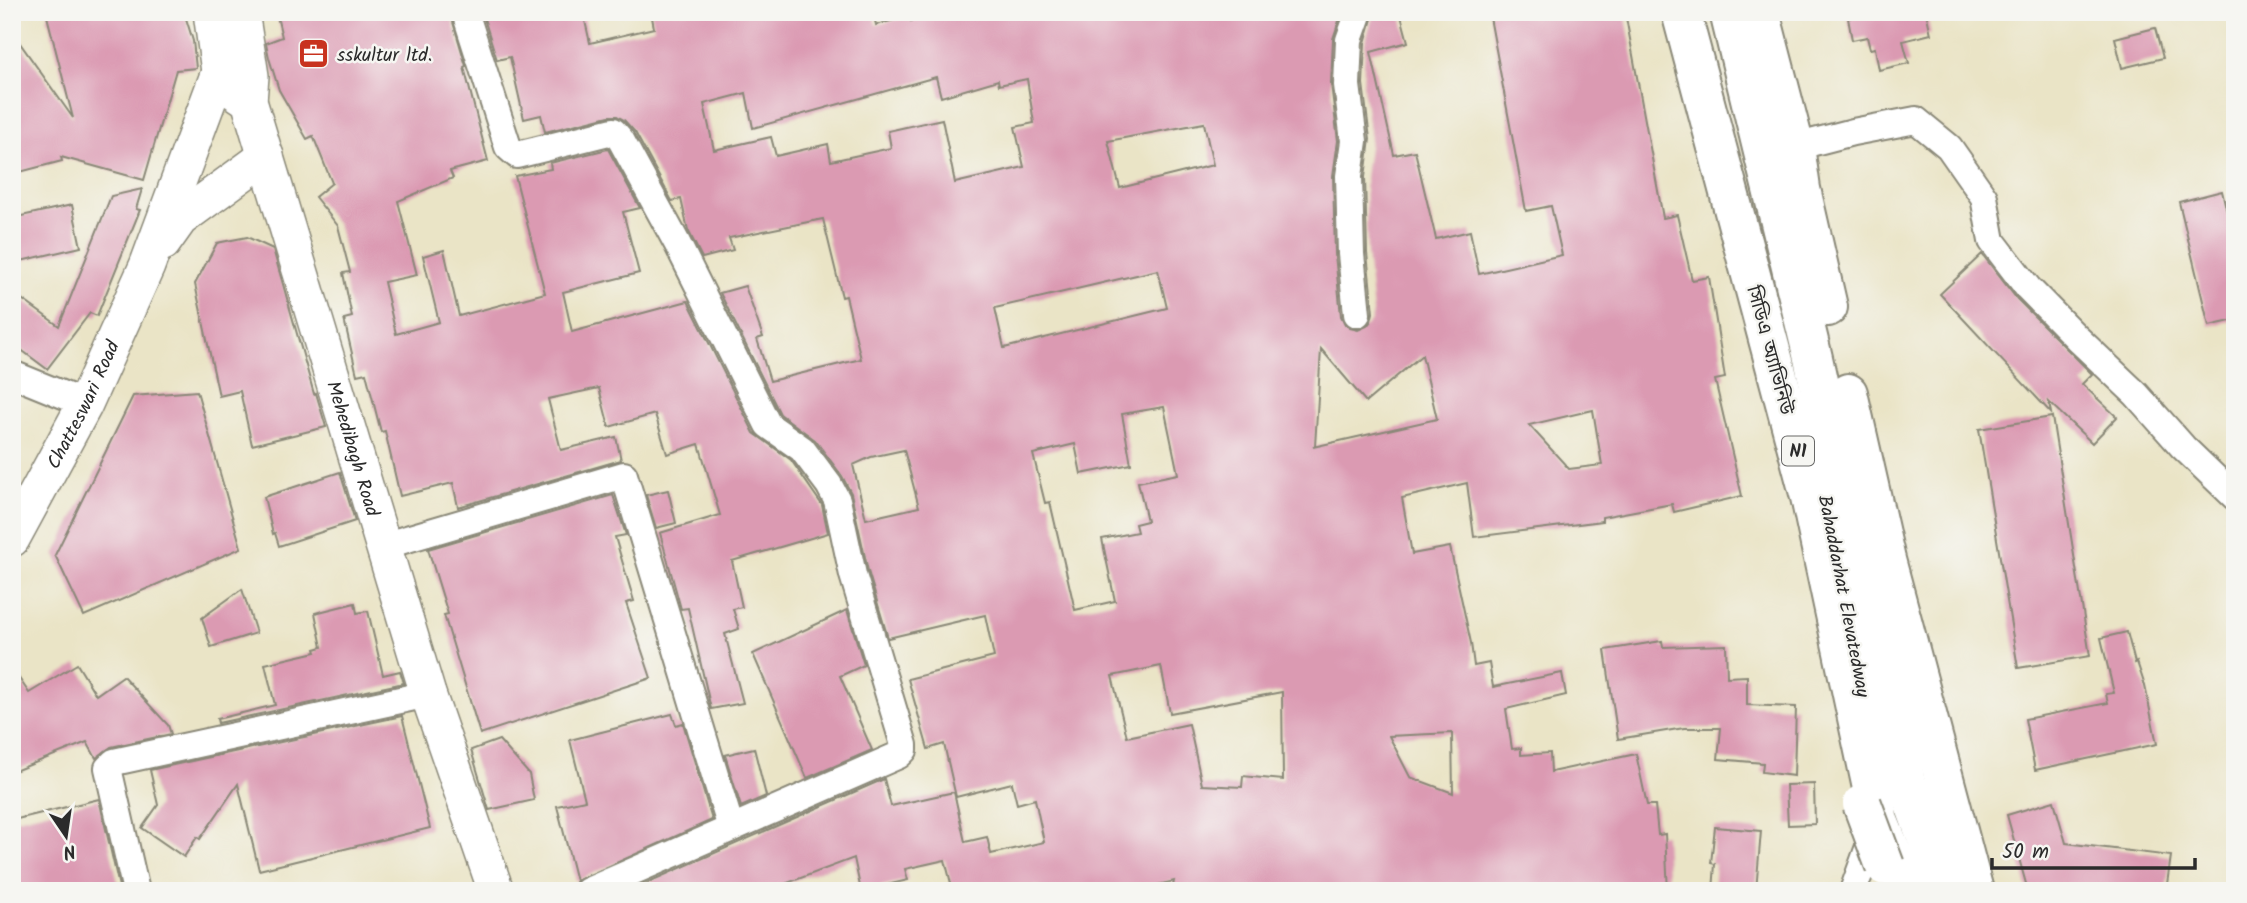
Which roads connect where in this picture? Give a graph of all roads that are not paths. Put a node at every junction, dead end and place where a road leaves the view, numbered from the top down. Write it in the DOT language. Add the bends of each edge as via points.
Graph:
graph roads {
  1 [pos="211,12"];
  2 [pos="241,12"];
  3 [pos="465,12"];
  4 [pos="1359,12"];
  5 [pos="1673,12"];
  6 [pos="1681,12"];
  7 [pos="1704,12"];
  8 [pos="1728,12"];
  9 [pos="1760,12"];
  10 [pos="219,72"];
  11 [pos="248,101"];
  12 [pos="1795,147"];
  13 [pos="266,156"];
  14 [pos="146,266"];
  15 [pos="1357,314"];
  16 [pos="12,374"];
  17 [pos="84,406"];
  18 [pos="2235,496"];
  19 [pos="12,539"];
  20 [pos="383,546"];
  21 [pos="428,694"];
  22 [pos="1870,812"];
  23 [pos="731,828"];
  24 [pos="1896,882"];
  25 [pos="136,891"];
  26 [pos="496,891"];
  27 [pos="588,891"];
  28 [pos="1853,891"];
  29 [pos="1924,891"];
  30 [pos="1946,891"];
  31 [pos="1974,891"];
  1 -- 10 [label="main road"];
  2 -- 11 [label="main road" via="251,76"];
  3 -- 23 [label="street" via="508,147 517,155 613,131 677,243 768,425 802,449 836,500 904,751"];
  4 -- 15 [label="street" via="1349,40 1347,85 1354,141 1349,176"];
  5 -- 22 [label="highway"];
  6 -- 22 [label="highway, সিডিএ অ্যাভিনিউ / N1" via="1810,497"];
  7 -- 29 [label="highway, Bahaddarhat Elevatedway" via="1796,361 1881,776"];
  8 -- 30 [label="highway, Bahaddarhat Elevatedway" via="1813,358 1906,782"];
  9 -- 12 [label="highway"];
  10 -- 11 [label="main road, Mehedibagh Road" via="228,87"];
  10 -- 14 [label="main road, Chatteswari Road"];
  11 -- 13 [label="main road, Mehedibagh Road"];
  12 -- 18 [label="street" via="1916,120 1949,147 1984,197 1992,241 2028,288"];
  12 -- 31 [label="highway" via="1886,560"];
  13 -- 14 [label="main road, Chatteswari Road" via="180,219"];
  13 -- 20 [label="main road, Mehedibagh Road"];
  14 -- 17 [label="main road, Chatteswari Road"];
  16 -- 17 [label="street"];
  17 -- 19 [label="main road, Chatteswari Road"];
  20 -- 21 [label="main road, Mehedibagh Road"];
  20 -- 23 [label="street" via="624,475"];
  21 -- 25 [label="street" via="114,762 108,768"];
  21 -- 26 [label="main road, Mehedibagh Road"];
  22 -- 24 [label="highway, bridge"];
  22 -- 28 [label="street"];
  23 -- 27 [label="street"];
}
